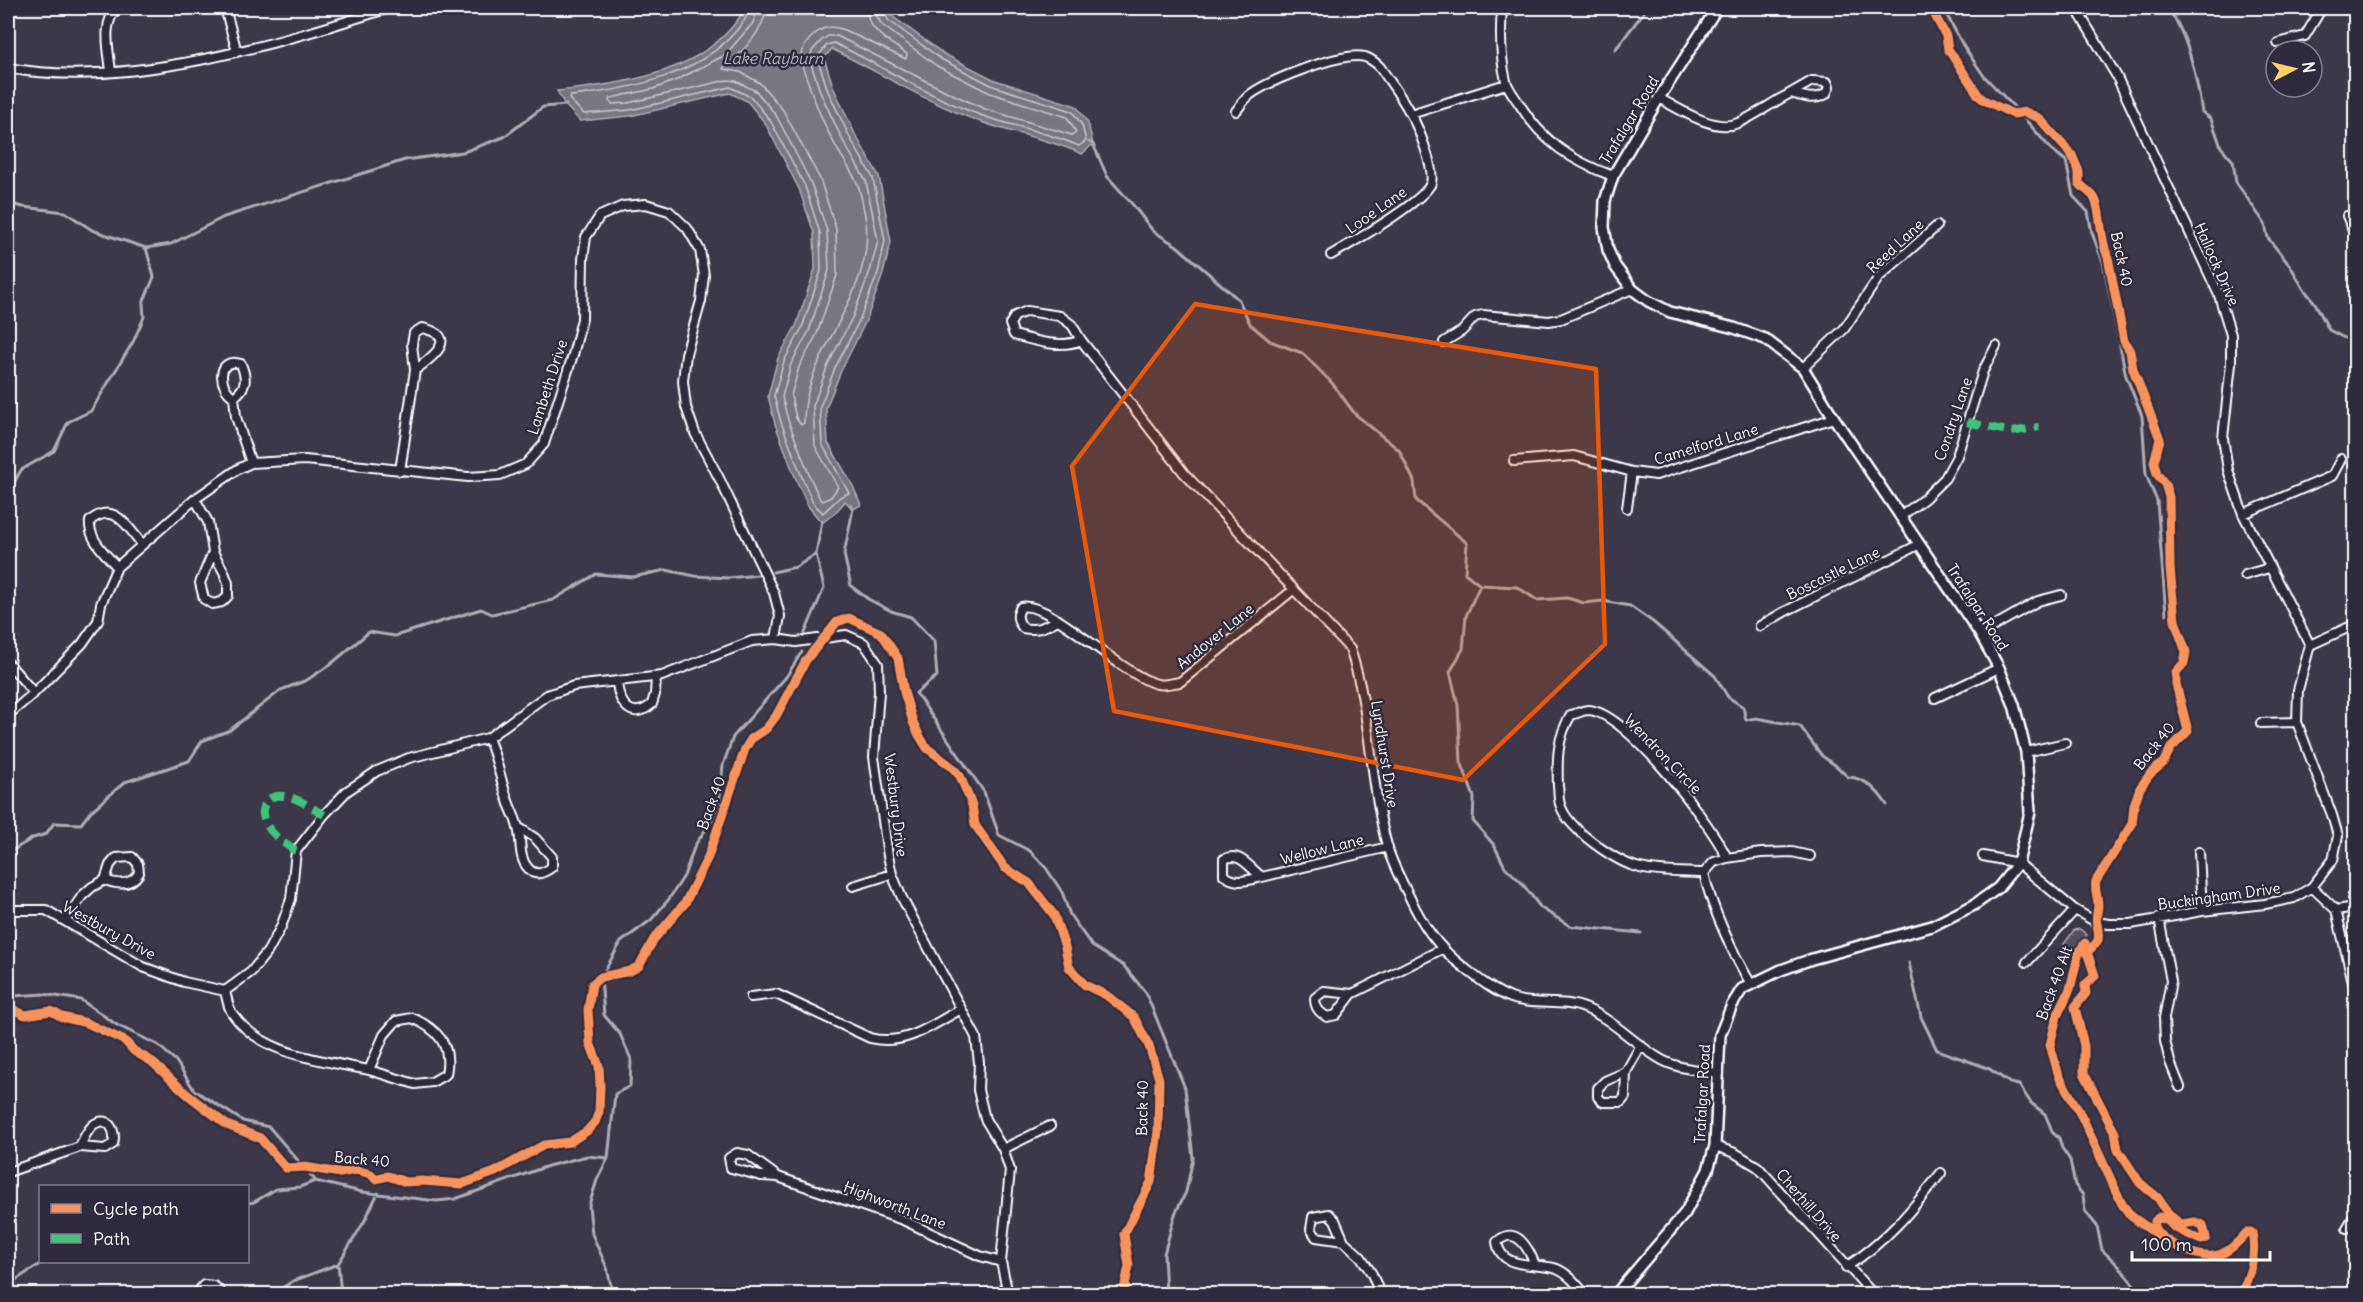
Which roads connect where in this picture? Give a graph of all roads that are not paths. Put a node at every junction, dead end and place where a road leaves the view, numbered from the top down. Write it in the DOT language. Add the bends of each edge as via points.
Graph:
graph roads {
  1 [pos="118,8"];
  2 [pos="225,8"];
  3 [pos="389,8"];
  4 [pos="1502,8"];
  5 [pos="1718,8"];
  6 [pos="2076,8"];
  7 [pos="2322,8"];
  8 [pos="2293,39"];
  9 [pos="237,52"];
  10 [pos="8,68"];
  11 [pos="111,71"];
  12 [pos="1506,84"];
  13 [pos="1791,93"];
  14 [pos="1659,98"];
  15 [pos="1236,111"];
  16 [pos="1411,114"];
  17 [pos="1612,176"];
  18 [pos="2347,216"];
  19 [pos="1936,226"];
  20 [pos="2355,237"];
  21 [pos="1331,255"];
  22 [pos="1632,289"];
  23 [pos="1081,340"];
  24 [pos="1444,342"];
  25 [pos="1996,346"];
  26 [pos="1803,368"];
  27 [pos="415,370"];
  28 [pos="234,397"];
  29 [pos="1834,418"];
  30 [pos="2340,459"];
  31 [pos="1514,461"];
  32 [pos="250,463"];
  33 [pos="400,471"];
  34 [pos="1632,472"];
  35 [pos="195,499"];
  36 [pos="1627,508"];
  37 [pos="2243,514"];
  38 [pos="1900,517"];
  39 [pos="142,544"];
  40 [pos="1918,544"];
  41 [pos="213,552"];
  42 [pos="117,567"];
  43 [pos="2269,568"];
  44 [pos="2245,575"];
  45 [pos="1293,590"];
  46 [pos="2061,595"];
  47 [pos="1058,620"];
  48 [pos="2355,624"];
  49 [pos="1760,626"];
  50 [pos="1980,634"];
  51 [pos="776,639"];
  52 [pos="2310,645"];
  53 [pos="8,663"];
  54 [pos="1999,668"];
  55 [pos="656,677"];
  56 [pos="617,682"];
  57 [pos="34,693"];
  58 [pos="1935,698"];
  59 [pos="8,715"];
  60 [pos="2297,722"];
  61 [pos="2261,723"];
  62 [pos="488,738"];
  63 [pos="2065,744"];
  64 [pos="2026,752"];
  65 [pos="518,827"];
  66 [pos="1388,847"];
  67 [pos="2199,852"];
  68 [pos="1810,856"];
  69 [pos="1983,856"];
  70 [pos="1727,858"];
  71 [pos="2018,863"];
  72 [pos="1704,873"];
  73 [pos="892,874"];
  74 [pos="1262,878"];
  75 [pos="105,880"];
  76 [pos="853,886"];
  77 [pos="2312,887"];
  78 [pos="2355,907"];
  79 [pos="8,910"];
  80 [pos="2075,910"];
  81 [pos="2336,910"];
  82 [pos="2202,911"];
  83 [pos="2159,918"];
  84 [pos="65,921"];
  85 [pos="1442,949"];
  86 [pos="2027,962"];
  87 [pos="1751,984"];
  88 [pos="225,992"];
  89 [pos="1352,994"];
  90 [pos="2355,995"];
  91 [pos="751,996"];
  92 [pos="961,1009"];
  93 [pos="1641,1045"];
  94 [pos="369,1071"];
  95 [pos="1626,1072"];
  96 [pos="1719,1073"];
  97 [pos="2180,1087"];
  98 [pos="1050,1126"];
  99 [pos="80,1146"];
  100 [pos="1715,1146"];
  101 [pos="1003,1149"];
  102 [pos="8,1172"];
  103 [pos="1941,1173"];
  104 [pos="778,1177"];
  105 [pos="2355,1213"];
  106 [pos="2347,1228"];
  107 [pos="1344,1242"];
  108 [pos="1001,1262"];
  109 [pos="1535,1265"];
  110 [pos="1846,1267"];
  111 [pos="196,1294"];
  112 [pos="221,1294"];
  113 [pos="1008,1294"];
  114 [pos="1380,1294"];
  115 [pos="1585,1294"];
  116 [pos="1616,1294"];
  117 [pos="1873,1294"];
  1 -- 11 [label="street" via="112,12 107,33"];
  2 -- 9 [label="street"];
  3 -- 9 [label="street"];
  4 -- 12 [label="street" via="1500,44"];
  5 -- 14 [label="street, Trafalgar Road"];
  6 -- 37 [label="street, Hallock Drive" via="2116,75 2219,295 2231,335 2223,438 2228,470"];
  7 -- 8 [label="street" via="2305,36"];
  9 -- 11 [label="street"];
  10 -- 11 [label="street" via="61,73"];
  12 -- 16 [label="street"];
  12 -- 17 [label="street" via="1531,123 1557,148 1585,166"];
  13 -- 14 [label="street" via="1736,124 1718,126"];
  14 -- 17 [label="street, Trafalgar Road"];
  15 -- 16 [label="street, Looe Lane" via="1249,96 1286,76 1354,56 1380,67"];
  16 -- 21 [label="street, Looe Lane" via="1432,173 1429,186 1425,193 1360,239"];
  17 -- 22 [label="street, Trafalgar Road" via="1605,201 1608,250"];
  18 -- 20 [label="street"];
  19 -- 26 [label="street, Reed Lane" via="1879,277 1844,329"];
  22 -- 24 [label="street" via="1561,320 1483,315"];
  22 -- 26 [label="street, Trafalgar Road" via="1670,312 1765,339"];
  23 -- 23 [label="street, Lyndhurst Drive" via="1070,345 1029,340 1014,336 1010,324 1016,316 1027,312 1060,316 1072,325"];
  23 -- 45 [label="street, Lyndhurst Drive" via="1184,473"];
  25 -- 38 [label="street, Condry Lane" via="1983,372 1958,456 1945,478"];
  26 -- 29 [label="street, Trafalgar Road"];
  27 -- 27 [label="street" via="442,344 433,330 422,328 414,333"];
  27 -- 33 [label="street"];
  28 -- 32 [label="street"];
  29 -- 34 [label="street, Camelford Lane" via="1656,476"];
  29 -- 38 [label="street, Trafalgar Road"];
  30 -- 37 [label="street" via="2332,476"];
  31 -- 34 [label="street, Camelford Lane" via="1574,456"];
  32 -- 33 [label="street, Lambeth Drive" via="305,460"];
  32 -- 35 [label="street, Lambeth Drive"];
  33 -- 51 [label="street, Lambeth Drive" via="468,477 500,475 526,464 544,444 573,356 582,319 586,237 600,216 623,206 646,204 669,211 687,228 700,250 704,275 686,354 686,407 694,433 774,593 780,616"];
  34 -- 36 [label="street"];
  35 -- 39 [label="street, Lambeth Drive"];
  35 -- 41 [label="street" via="208,522"];
  37 -- 43 [label="street, Hallock Drive"];
  38 -- 40 [label="street, Trafalgar Road"];
  39 -- 42 [label="street, Lambeth Drive"];
  39 -- 42 [label="street" via="118,516 103,513 90,521 92,536"];
  40 -- 49 [label="street, Boscastle Lane"];
  40 -- 50 [label="street, Trafalgar Road"];
  41 -- 41 [label="street" via="200,583 204,599 212,604 228,596 228,583"];
  42 -- 57 [label="street, Lambeth Drive" via="98,621 82,644"];
  43 -- 44 [label="street"];
  43 -- 52 [label="street, Hallock Drive"];
  45 -- 47 [label="street, Andover Lane" via="1180,682 1159,685 1136,676"];
  45 -- 66 [label="street, Lyndhurst Drive" via="1350,649 1359,675"];
  46 -- 50 [label="street" via="2038,601"];
  47 -- 47 [label="street, Andover Lane" via="1032,630 1023,628 1017,613 1027,605"];
  48 -- 52 [label="street"];
  50 -- 54 [label="street, Trafalgar Road"];
  51 -- 55 [label="street, Westbury Drive" via="752,641"];
  51 -- 73 [label="street, Westbury Drive" via="796,642 846,635 864,643 878,664 874,757"];
  52 -- 60 [label="street, Buckingham Drive" via="2298,690"];
  53 -- 57 [label="street"];
  54 -- 58 [label="street"];
  54 -- 64 [label="street, Trafalgar Road"];
  55 -- 56 [label="street, Westbury Drive"];
  55 -- 56 [label="street" via="652,704 639,711 632,711 622,702"];
  56 -- 62 [label="street, Westbury Drive" via="574,686 547,695"];
  57 -- 59 [label="street, Lambeth Drive"];
  60 -- 61 [label="street"];
  60 -- 77 [label="street, Buckingham Drive" via="2338,836 2333,860"];
  62 -- 65 [label="street"];
  62 -- 88 [label="street, Westbury Drive" via="409,758 377,771 347,791 296,851 291,899 268,951 251,972"];
  63 -- 64 [label="street"];
  64 -- 71 [label="street, Trafalgar Road" via="2030,812"];
  65 -- 65 [label="street" via="528,870 545,873 552,867 552,857"];
  66 -- 74 [label="street, Wellow Lane"];
  66 -- 85 [label="street, Lyndhurst Drive" via="1419,917"];
  67 -- 82 [label="street"];
  68 -- 70 [label="street" via="1782,852"];
  69 -- 71 [label="street"];
  70 -- 72 [label="street" via="1714,862"];
  70 -- 72 [label="street, Wendron Circle" via="1687,795 1632,737 1609,717 1589,710 1571,715 1559,745 1558,777 1560,805 1574,825 1616,857 1641,868"];
  71 -- 80 [label="street, Buckingham Drive"];
  71 -- 87 [label="street, Trafalgar Road" via="1998,888 1932,926 1812,959"];
  72 -- 87 [label="street" via="1707,890"];
  73 -- 76 [label="street"];
  73 -- 92 [label="street, Westbury Drive"];
  74 -- 74 [label="street, Wellow Lane" via="1238,856 1224,859 1224,875 1232,881"];
  75 -- 75 [label="street" via="115,884 135,880 138,864 132,857 116,858"];
  75 -- 84 [label="street" via="87,891"];
  77 -- 81 [label="street"];
  77 -- 82 [label="street, Buckingham Drive" via="2294,898"];
  78 -- 81 [label="street"];
  79 -- 84 [label="street, Westbury Drive" via="45,910"];
  80 -- 83 [label="street, Buckingham Drive" via="2096,922 2109,924"];
  80 -- 86 [label="street"];
  81 -- 90 [label="street"];
  82 -- 83 [label="street, Buckingham Drive"];
  83 -- 97 [label="street" via="2171,981 2164,1018 2165,1041"];
  84 -- 88 [label="street, Westbury Drive" via="143,967"];
  85 -- 89 [label="street"];
  85 -- 93 [label="street, Lyndhurst Drive" via="1492,988 1513,999 1562,1002 1586,1009"];
  87 -- 96 [label="street, Trafalgar Road" via="1742,989 1732,1005 1720,1035"];
  88 -- 94 [label="street" via="230,1011 245,1030 276,1048"];
  89 -- 89 [label="street" via="1324,991 1315,998 1315,1005 1327,1017 1336,1015"];
  91 -- 92 [label="street" via="776,994 885,1042 912,1036"];
  92 -- 101 [label="street, Westbury Drive" via="976,1037 978,1090 985,1119"];
  93 -- 95 [label="street"];
  93 -- 96 [label="street, Lyndhurst Drive" via="1680,1067"];
  94 -- 94 [label="street" via="384,1035 396,1022 412,1018 428,1025 445,1046 449,1060 446,1074 432,1082 415,1084"];
  95 -- 95 [label="street" via="1598,1088 1598,1097 1603,1102 1621,1102 1625,1097"];
  96 -- 100 [label="street, Trafalgar Road"];
  98 -- 101 [label="street"];
  99 -- 99 [label="street" via="105,1149 113,1144 114,1128 107,1122 92,1126"];
  99 -- 102 [label="street"];
  100 -- 110 [label="street, Cherhill Drive" via="1758,1167"];
  100 -- 116 [label="street, Trafalgar Road" via="1708,1170 1686,1213"];
  101 -- 108 [label="street, Westbury Drive" via="1010,1170"];
  103 -- 110 [label="street" via="1901,1224"];
  104 -- 104 [label="street, Highworth Lane" via="741,1172 731,1168 729,1158 737,1153 748,1155"];
  104 -- 108 [label="street, Highworth Lane" via="903,1220"];
  105 -- 106 [label="street"];
  107 -- 107 [label="street" via="1316,1237 1311,1229 1313,1217 1329,1214"];
  107 -- 114 [label="street" via="1366,1265"];
  108 -- 113 [label="street, Westbury Drive"];
  109 -- 109 [label="street" via="1519,1238 1510,1236 1497,1242 1504,1258"];
  109 -- 115 [label="street" via="1559,1270"];
  110 -- 117 [label="street, Cherhill Drive"];
  111 -- 112 [label="street" via="204,1285 212,1285"];
}
